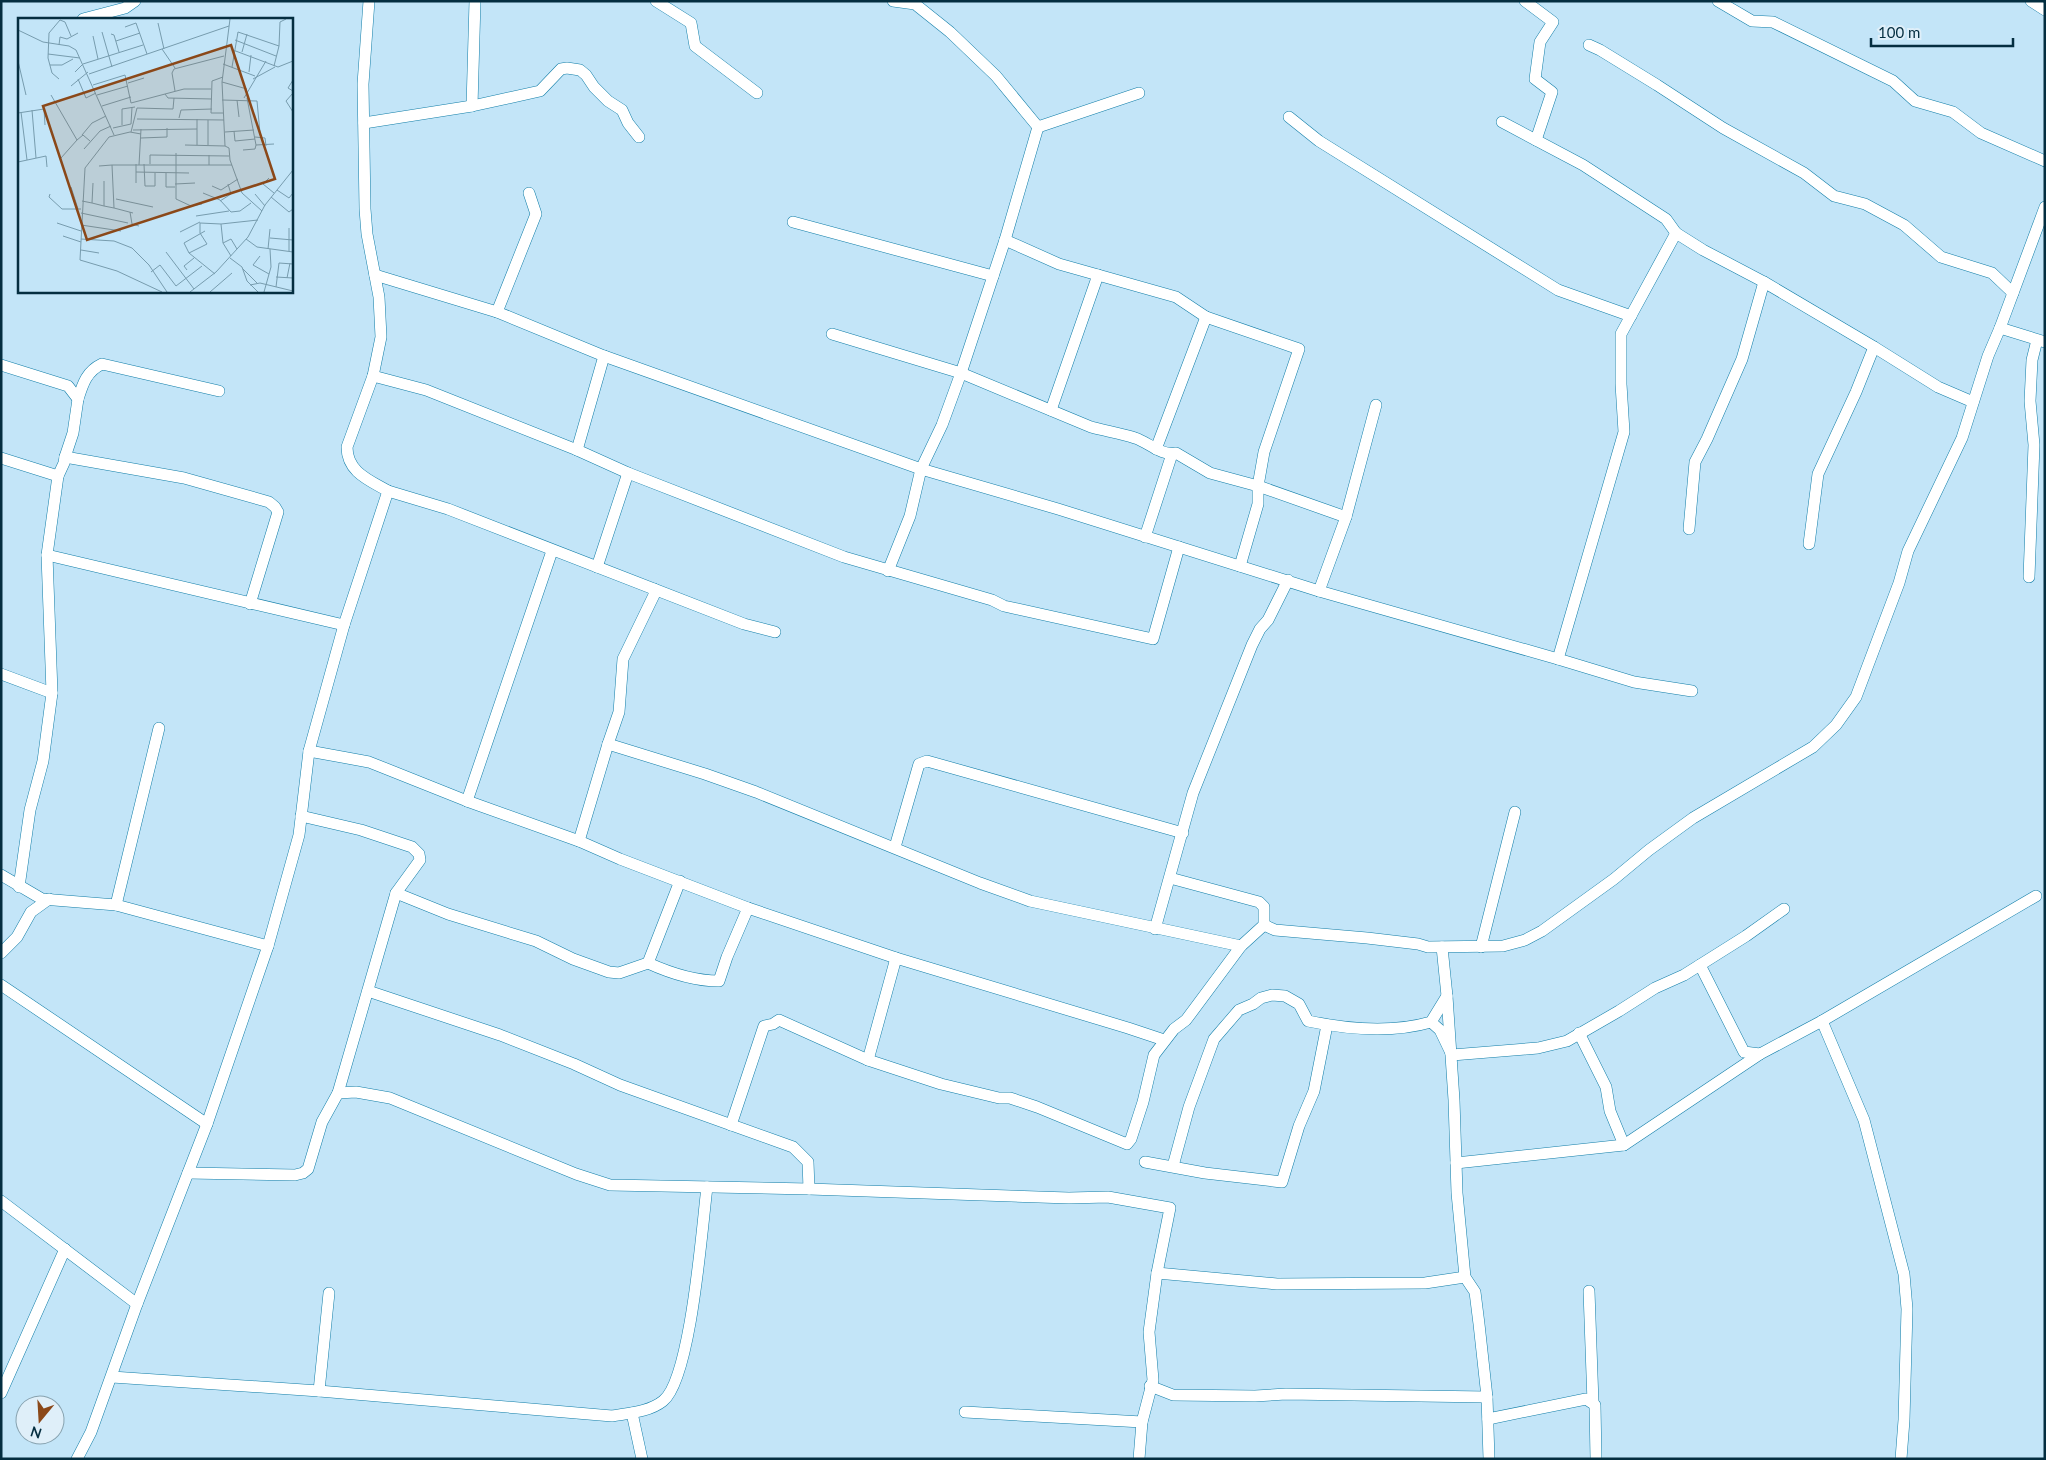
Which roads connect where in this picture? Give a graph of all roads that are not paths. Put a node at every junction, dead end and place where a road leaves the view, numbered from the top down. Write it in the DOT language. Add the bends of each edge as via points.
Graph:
graph roads {
  1 [pos="135,1"];
  2 [pos="369,1"];
  3 [pos="475,1"];
  4 [pos="656,1"];
  5 [pos="892,1"];
  6 [pos="1525,1"];
  7 [pos="1718,1"];
  8 [pos="2031,1"];
  9 [pos="2045,10"];
  10 [pos="87,18"];
  11 [pos="1589,45"];
  12 [pos="757,93"];
  13 [pos="1138,93"];
  14 [pos="472,106"];
  15 [pos="1289,117"];
  16 [pos="1502,122"];
  17 [pos="364,123"];
  18 [pos="1038,127"];
  19 [pos="639,137"];
  20 [pos="1536,140"];
  21 [pos="2045,161"];
  22 [pos="529,193"];
  23 [pos="2045,207"];
  24 [pos="793,222"];
  25 [pos="1676,233"];
  26 [pos="1005,240"];
  27 [pos="375,275"];
  28 [pos="1098,275"];
  29 [pos="993,276"];
  30 [pos="1764,282"];
  31 [pos="2013,294"];
  32 [pos="497,312"];
  33 [pos="1631,316"];
  34 [pos="1206,317"];
  35 [pos="2000,328"];
  36 [pos="832,334"];
  37 [pos="2041,341"];
  38 [pos="1874,347"];
  39 [pos="604,356"];
  40 [pos="1,365"];
  41 [pos="961,373"];
  42 [pos="373,376"];
  43 [pos="219,391"];
  44 [pos="78,399"];
  45 [pos="1973,402"];
  46 [pos="1376,405"];
  47 [pos="1051,410"];
  48 [pos="1156,449"];
  49 [pos="577,450"];
  50 [pos="1172,454"];
  51 [pos="64,457"];
  52 [pos="1,458"];
  53 [pos="921,470"];
  54 [pos="628,473"];
  55 [pos="58,476"];
  56 [pos="1258,486"];
  57 [pos="388,491"];
  58 [pos="1346,517"];
  59 [pos="1689,529"];
  60 [pos="1145,537"];
  61 [pos="1809,544"];
  62 [pos="1179,547"];
  63 [pos="552,551"];
  64 [pos="47,555"];
  65 [pos="1240,566"];
  66 [pos="597,567"];
  67 [pos="888,571"];
  68 [pos="2029,577"];
  69 [pos="1288,580"];
  70 [pos="654,589"];
  71 [pos="1319,592"];
  72 [pos="250,604"];
  73 [pos="344,624"];
  74 [pos="775,632"];
  75 [pos="1558,659"];
  76 [pos="1,674"];
  77 [pos="1692,691"];
  78 [pos="52,693"];
  79 [pos="160,728"];
  80 [pos="608,744"];
  81 [pos="309,752"];
  82 [pos="467,801"];
  83 [pos="1515,812"];
  84 [pos="301,816"];
  85 [pos="1183,832"];
  86 [pos="578,841"];
  87 [pos="895,848"];
  88 [pos="1,876"];
  89 [pos="1170,878"];
  90 [pos="680,881"];
  91 [pos="19,887"];
  92 [pos="396,893"];
  93 [pos="2036,896"];
  94 [pos="49,899"];
  95 [pos="116,905"];
  96 [pos="748,908"];
  97 [pos="1784,909"];
  98 [pos="1264,925"];
  99 [pos="1155,929"];
  100 [pos="268,946"];
  101 [pos="1241,946"];
  102 [pos="1442,947"];
  103 [pos="1481,947"];
  104 [pos="1,953"];
  105 [pos="896,958"];
  106 [pos="648,963"];
  107 [pos="1700,965"];
  108 [pos="1,985"];
  109 [pos="368,991"];
  110 [pos="1447,996"];
  111 [pos="1822,1021"];
  112 [pos="1431,1022"];
  113 [pos="1327,1025"];
  114 [pos="1580,1033"];
  115 [pos="1164,1040"];
  116 [pos="1760,1054"];
  117 [pos="1452,1055"];
  118 [pos="868,1060"];
  119 [pos="338,1093"];
  120 [pos="207,1124"];
  121 [pos="732,1125"];
  122 [pos="1624,1145"];
  123 [pos="1145,1162"];
  124 [pos="1456,1163"];
  125 [pos="1172,1166"];
  126 [pos="188,1173"];
  127 [pos="707,1187"];
  128 [pos="809,1188"];
  129 [pos="1,1201"];
  130 [pos="65,1249"];
  131 [pos="1158,1273"];
  132 [pos="1465,1277"];
  133 [pos="1589,1291"];
  134 [pos="329,1293"];
  135 [pos="137,1304"];
  136 [pos="112,1377"];
  137 [pos="1150,1386"];
  138 [pos="319,1391"];
  139 [pos="1,1393"];
  140 [pos="1487,1398"];
  141 [pos="1594,1403"];
  142 [pos="965,1412"];
  143 [pos="632,1413"];
  144 [pos="1488,1419"];
  145 [pos="1142,1422"];
  146 [pos="77,1459"];
  147 [pos="642,1459"];
  148 [pos="1139,1459"];
  149 [pos="1489,1459"];
  150 [pos="1596,1459"];
  151 [pos="1901,1459"];
  1 -- 10 [label="street" via="125,8"];
  2 -- 17 [label="street" via="363,84"];
  3 -- 14 [label="street"];
  4 -- 12 [label="street" via="691,23 695,46"];
  5 -- 18 [label="street" via="915,4 950,32 996,76"];
  6 -- 20 [label="street" via="1553,22 1540,42 1535,79 1552,92"];
  7 -- 21 [label="street" via="1752,21 1773,22 1892,81 1915,101 1953,112 1981,133"];
  8 -- 9 [label="street"];
  11 -- 31 [label="street" via="1723,128 1804,173 1834,196 1865,204 1904,225 1941,257 1992,273"];
  13 -- 18 [label="street"];
  14 -- 17 [label="street"];
  14 -- 19 [label="street" via="540,91 561,69 574,68 586,75 608,101 622,110"];
  15 -- 33 [label="street" via="1319,140 1558,290"];
  16 -- 20 [label="street"];
  17 -- 27 [label="street" via="365,209"];
  18 -- 26 [label="street"];
  20 -- 25 [label="street" via="1666,219"];
  22 -- 32 [label="street" via="536,214"];
  23 -- 31 [label="street"];
  24 -- 29 [label="street"];
  25 -- 30 [label="street"];
  25 -- 33 [label="street"];
  26 -- 28 [label="street" via="1059,264"];
  26 -- 29 [label="street"];
  27 -- 32 [label="street"];
  27 -- 42 [label="street" via="381,318"];
  28 -- 34 [label="street" via="1176,297"];
  28 -- 47 [label="street"];
  29 -- 41 [label="street"];
  30 -- 38 [label="street"];
  30 -- 59 [label="street" via="1742,359 1695,462"];
  31 -- 35 [label="street"];
  32 -- 39 [label="street"];
  33 -- 75 [label="street" via="1621,334 1624,432"];
  34 -- 48 [label="street"];
  34 -- 56 [label="street" via="1299,349 1264,452"];
  35 -- 37 [label="street"];
  35 -- 45 [label="street"];
  36 -- 41 [label="street"];
  37 -- 68 [label="street" via="2032,360 2030,401 2034,445"];
  38 -- 45 [label="street" via="1938,387"];
  38 -- 61 [label="street" via="1818,474"];
  39 -- 49 [label="street"];
  39 -- 53 [label="street"];
  40 -- 44 [label="street" via="68,386"];
  41 -- 47 [label="street"];
  41 -- 53 [label="street"];
  42 -- 49 [label="street" via="426,390"];
  42 -- 57 [label="street" via="347,447 347,455 356,472"];
  43 -- 44 [label="street" via="102,364 92,369"];
  44 -- 51 [label="street" via="73,433"];
  45 -- 103 [label="street" via="1962,438 1908,551 1864,680 1856,698 1836,725 1813,747 1693,818 1542,931 1503,946"];
  46 -- 58 [label="street"];
  47 -- 48 [label="street" via="1091,427 1135,438"];
  48 -- 50 [label="street"];
  49 -- 54 [label="street"];
  50 -- 56 [label="street" via="1176,453 1210,473"];
  50 -- 60 [label="street"];
  51 -- 55 [label="street"];
  51 -- 72 [label="street" via="184,478 269,502 278,512"];
  52 -- 55 [label="street"];
  53 -- 60 [label="street"];
  53 -- 67 [label="street" via="910,516"];
  54 -- 66 [label="street"];
  54 -- 67 [label="street"];
  55 -- 64 [label="street"];
  56 -- 58 [label="street"];
  56 -- 65 [label="street" via="1258,504"];
  57 -- 63 [label="street" via="448,509"];
  57 -- 73 [label="street"];
  58 -- 71 [label="street"];
  60 -- 62 [label="street"];
  62 -- 65 [label="street"];
  62 -- 67 [label="street" via="1153,639 1004,606"];
  63 -- 66 [label="street"];
  63 -- 82 [label="street"];
  64 -- 72 [label="street"];
  64 -- 78 [label="street"];
  65 -- 69 [label="street"];
  66 -- 70 [label="street"];
  69 -- 71 [label="street"];
  69 -- 85 [label="street" via="1252,645 1194,793"];
  70 -- 74 [label="street" via="744,624"];
  70 -- 80 [label="street" via="624,659 619,712"];
  71 -- 75 [label="street"];
  72 -- 73 [label="street"];
  73 -- 81 [label="street"];
  75 -- 77 [label="street" via="1634,682"];
  76 -- 78 [label="street"];
  78 -- 91 [label="street" via="43,761 30,810"];
  79 -- 95 [label="street"];
  80 -- 86 [label="street"];
  80 -- 87 [label="street" via="756,792"];
  81 -- 82 [label="street" via="369,762"];
  81 -- 84 [label="street"];
  82 -- 86 [label="street"];
  83 -- 103 [label="street"];
  84 -- 92 [label="street" via="361,830 412,847 420,860"];
  84 -- 100 [label="street" via="299,835"];
  85 -- 87 [label="street" via="927,761 919,764"];
  85 -- 89 [label="street"];
  86 -- 90 [label="street"];
  87 -- 99 [label="street" via="1030,901"];
  88 -- 91 [label="street"];
  89 -- 98 [label="street" via="1260,902 1264,906"];
  89 -- 99 [label="street"];
  90 -- 96 [label="street"];
  90 -- 106 [label="street"];
  91 -- 94 [label="street" via="42,899"];
  92 -- 106 [label="street" via="448,914 536,941 609,972 619,973"];
  92 -- 109 [label="street"];
  93 -- 111 [label="street"];
  94 -- 95 [label="street"];
  94 -- 104 [label="street" via="31,912 17,937"];
  95 -- 100 [label="street"];
  96 -- 105 [label="street"];
  96 -- 106 [label="street" via="719,981 666,971"];
  97 -- 107 [label="street"];
  98 -- 101 [label="street"];
  98 -- 102 [label="street" via="1275,930"];
  99 -- 101 [label="street"];
  100 -- 120 [label="street"];
  101 -- 115 [label="street" via="1186,1020"];
  102 -- 103 [label="street"];
  102 -- 110 [label="street"];
  105 -- 115 [label="street"];
  105 -- 118 [label="street"];
  107 -- 114 [label="street"];
  107 -- 116 [label="street" via="1744,1052"];
  108 -- 120 [label="street"];
  109 -- 119 [label="street"];
  109 -- 121 [label="street" via="500,1034 620,1085"];
  110 -- 112 [label="street"];
  110 -- 117 [label="street"];
  111 -- 116 [label="street"];
  111 -- 151 [label="street" via="1864,1120 1904,1274 1907,1309"];
  112 -- 113 [label="street" via="1410,1028"];
  112 -- 117 [label="street" via="1440,1030"];
  113 -- 125 [label="street" via="1314,1090 1282,1182"];
  113 -- 125 [label="street" via="1308,1021 1299,1004 1285,996 1261,998 1239,1010 1214,1039"];
  114 -- 117 [label="street" via="1567,1041 1538,1048"];
  114 -- 122 [label="street" via="1606,1087 1610,1111"];
  115 -- 118 [label="street" via="1154,1055 1143,1102 1127,1144 1010,1098 940,1084"];
  116 -- 122 [label="street"];
  117 -- 124 [label="street"];
  118 -- 121 [label="street" via="782,1020 764,1026"];
  119 -- 126 [label="street" via="322,1122 308,1169 303,1173"];
  119 -- 127 [label="street" via="356,1092 390,1098 610,1185"];
  120 -- 126 [label="street"];
  121 -- 128 [label="street" via="792,1147 808,1162"];
  122 -- 124 [label="street"];
  123 -- 125 [label="street"];
  124 -- 132 [label="street"];
  126 -- 135 [label="street"];
  127 -- 128 [label="street"];
  127 -- 143 [label="street" via="689,1333 679,1374 664,1400"];
  128 -- 131 [label="street" via="1108,1197 1170,1208"];
  129 -- 130 [label="street"];
  130 -- 135 [label="street"];
  130 -- 139 [label="street"];
  131 -- 132 [label="street" via="1277,1284 1425,1283"];
  131 -- 137 [label="street" via="1149,1332 1153,1380"];
  132 -- 140 [label="street" via="1475,1292"];
  133 -- 141 [label="street"];
  134 -- 138 [label="street"];
  135 -- 136 [label="street"];
  136 -- 138 [label="street"];
  136 -- 146 [label="street"];
  137 -- 140 [label="street" via="1173,1395"];
  137 -- 145 [label="street"];
  138 -- 143 [label="street" via="612,1416"];
  140 -- 144 [label="street"];
  141 -- 144 [label="street" via="1586,1399"];
  141 -- 150 [label="street"];
  142 -- 145 [label="street"];
  143 -- 147 [label="street"];
  144 -- 149 [label="street"];
  145 -- 148 [label="street"];
}
